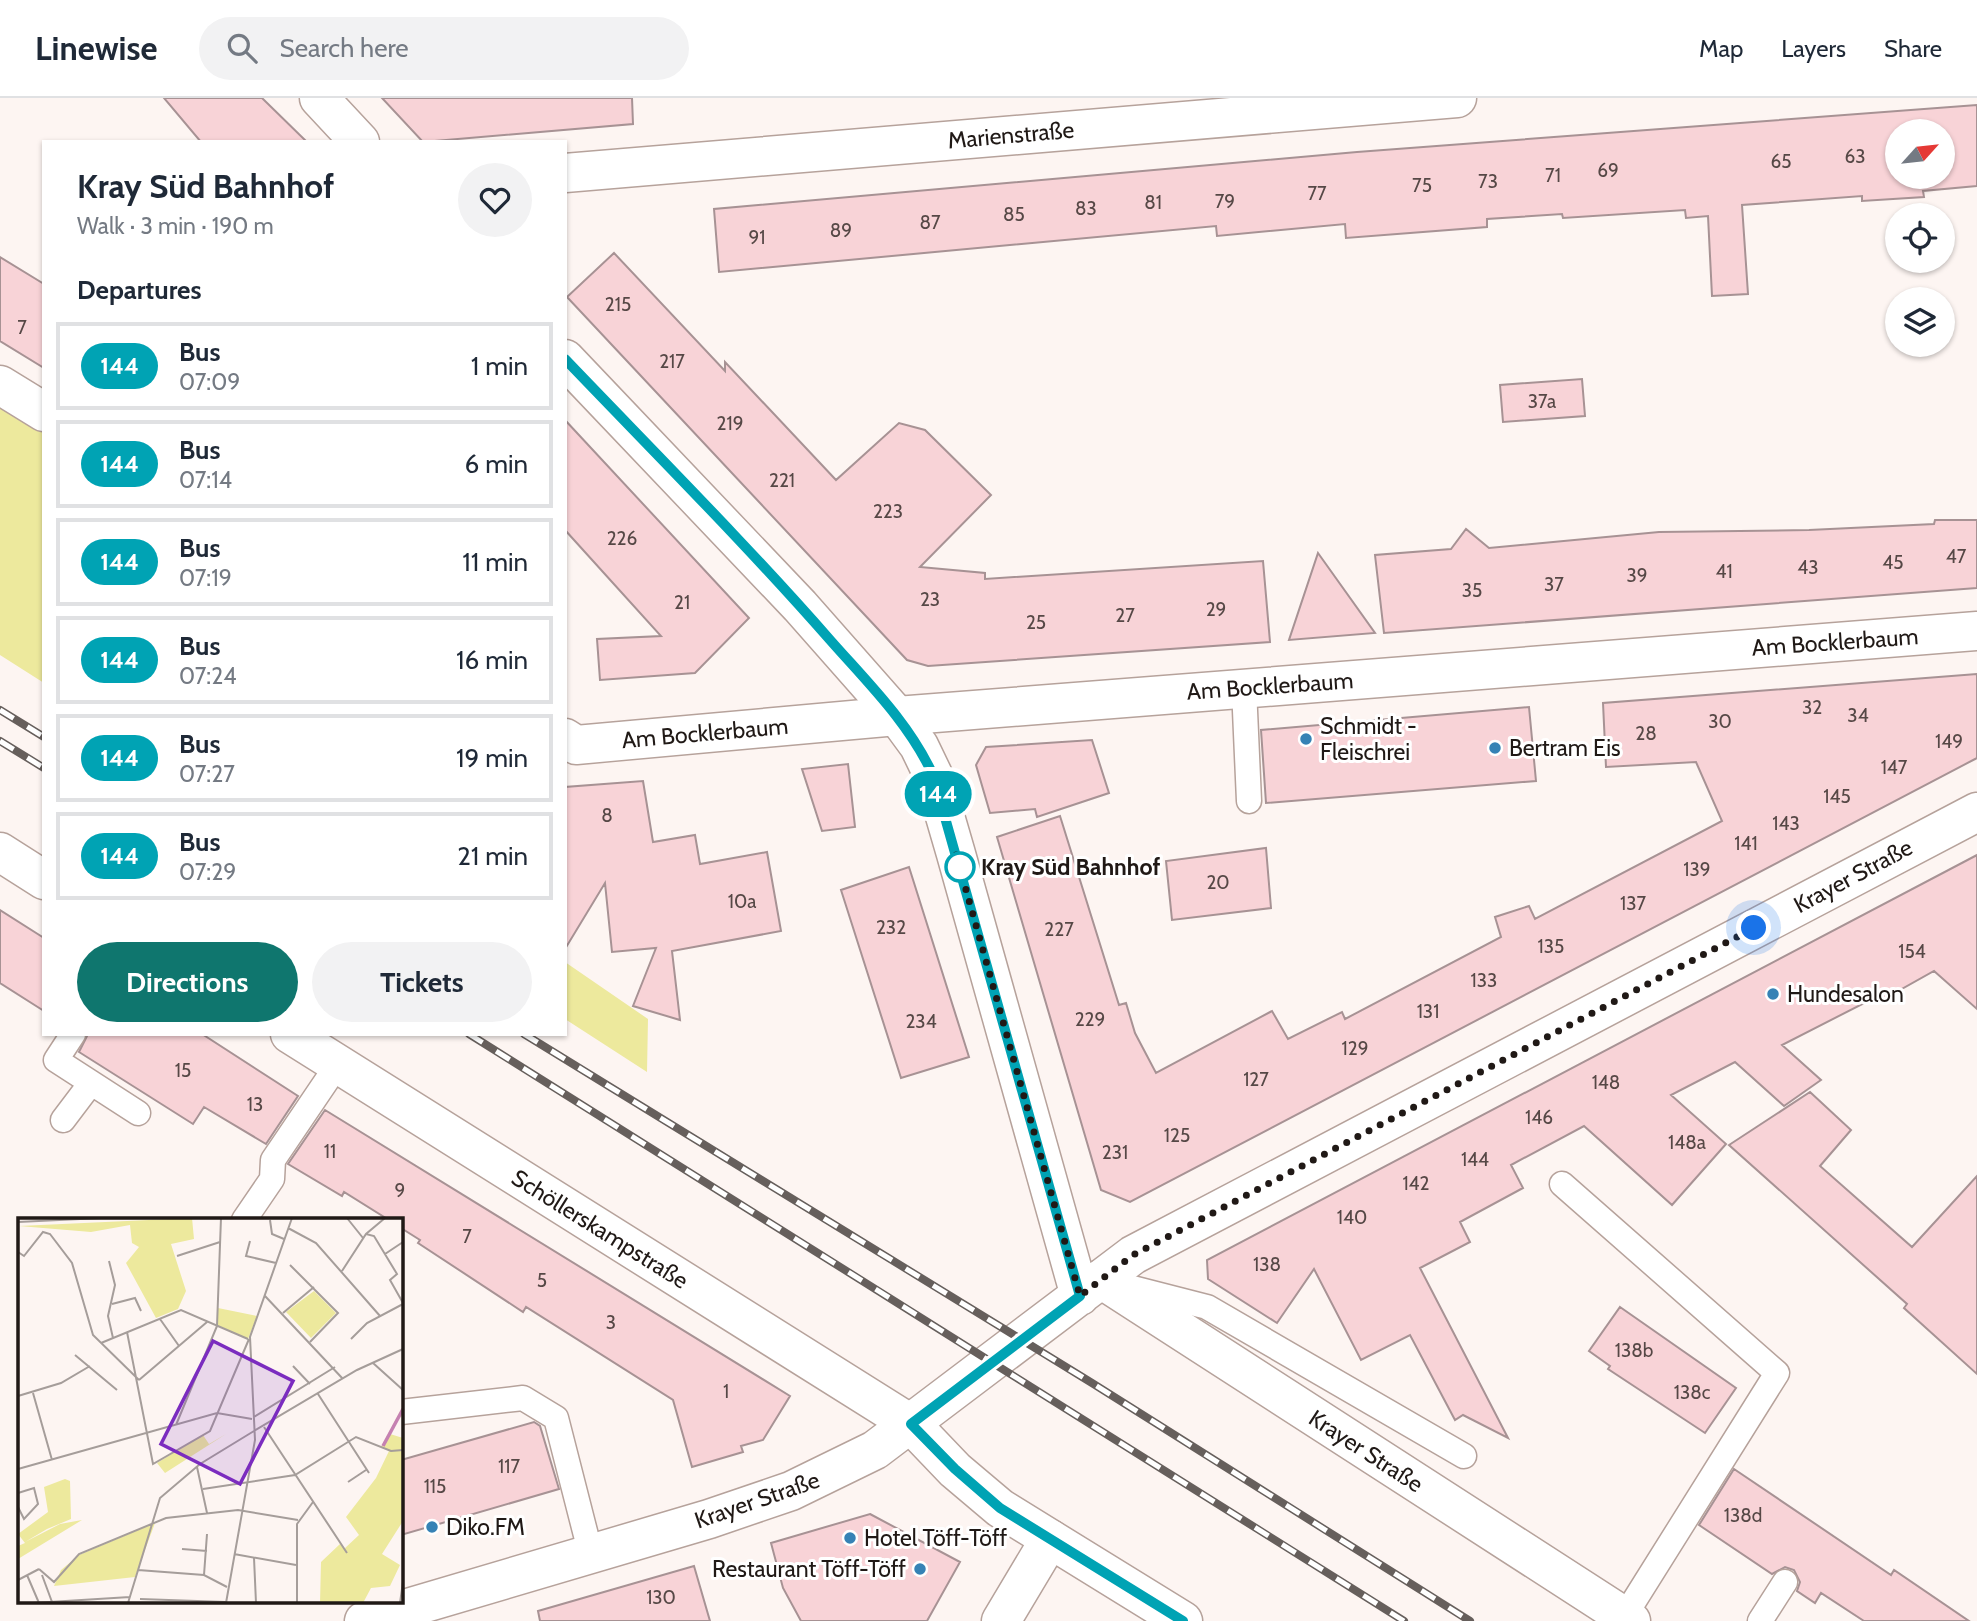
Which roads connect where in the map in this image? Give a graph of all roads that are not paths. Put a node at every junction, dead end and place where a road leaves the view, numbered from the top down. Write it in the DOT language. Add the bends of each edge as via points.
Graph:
graph roads {
  1 [pos="319,98"];
  2 [pos="1457,98"];
  3 [pos="358,140"];
  4 [pos="567,173"];
  5 [pos="567,361"];
  6 [pos="0,385"];
  7 [pos="42,411"];
  8 [pos="1977,631"];
  9 [pos="1244,688"];
  10 [pos="897,716"];
  11 [pos="567,739"];
  12 [pos="1249,801"];
  13 [pos="1977,812"];
  14 [pos="0,852"];
  15 [pos="42,879"];
  16 [pos="72,1036"];
  17 [pos="293,1036"];
  18 [pos="338,1064"];
  19 [pos="91,1083"];
  20 [pos="138,1113"];
  21 [pos="63,1120"];
  22 [pos="1562,1184"];
  23 [pos="245,1218"];
  24 [pos="1091,1287"];
  25 [pos="402,1412"];
  26 [pos="911,1424"];
  27 [pos="1464,1456"];
  28 [pos="1050,1539"];
  29 [pos="590,1552"];
  30 [pos="1785,1582"];
  31 [pos="403,1602"];
  32 [pos="399,1604"];
  33 [pos="1628,1619"];
  34 [pos="364,1621"];
  35 [pos="1001,1621"];
  36 [pos="1183,1621"];
  37 [pos="1760,1621"];
  1 -- 3 [label="street"];
  2 -- 4 [label="street, Marienstraße"];
  5 -- 10 [label="street" via="800,606"];
  6 -- 7 [label="street"];
  8 -- 9 [label="street, Am Bocklerbaum"];
  9 -- 10 [label="street, Am Bocklerbaum"];
  9 -- 12 [label="lane"];
  10 -- 11 [label="street, Am Bocklerbaum" via="576,745"];
  10 -- 24 [label="street" via="933,775"];
  13 -- 24 [label="street, Krayer Straße" via="1133,1255"];
  14 -- 15 [label="street"];
  16 -- 19 [label="lane" via="56,1060"];
  17 -- 18 [label="street, Schöllerskampstraße"];
  18 -- 23 [label="lane" via="273,1160 272,1179"];
  18 -- 26 [label="street, Schöllerskampstraße"];
  19 -- 20 [label="lane"];
  19 -- 21 [label="lane"];
  22 -- 33 [label="lane" via="1777,1373"];
  24 -- 26 [label="street, Krayer Straße"];
  24 -- 27 [label="lane" via="1207,1307"];
  24 -- 33 [label="street, Krayer Straße"];
  25 -- 29 [label="lane" via="523,1398 556,1418"];
  26 -- 28 [label="street, Schöllerskampstraße" via="1000,1508"];
  26 -- 29 [label="street, Krayer Straße" via="875,1450 791,1490 709,1519"];
  28 -- 35 [label="street"];
  28 -- 36 [label="street, Schöllerskampstraße"];
  29 -- 31 [label="street, Krayer Straße"];
  30 -- 37 [label="lane"];
  32 -- 34 [label="street, Krayer Straße"];
}
